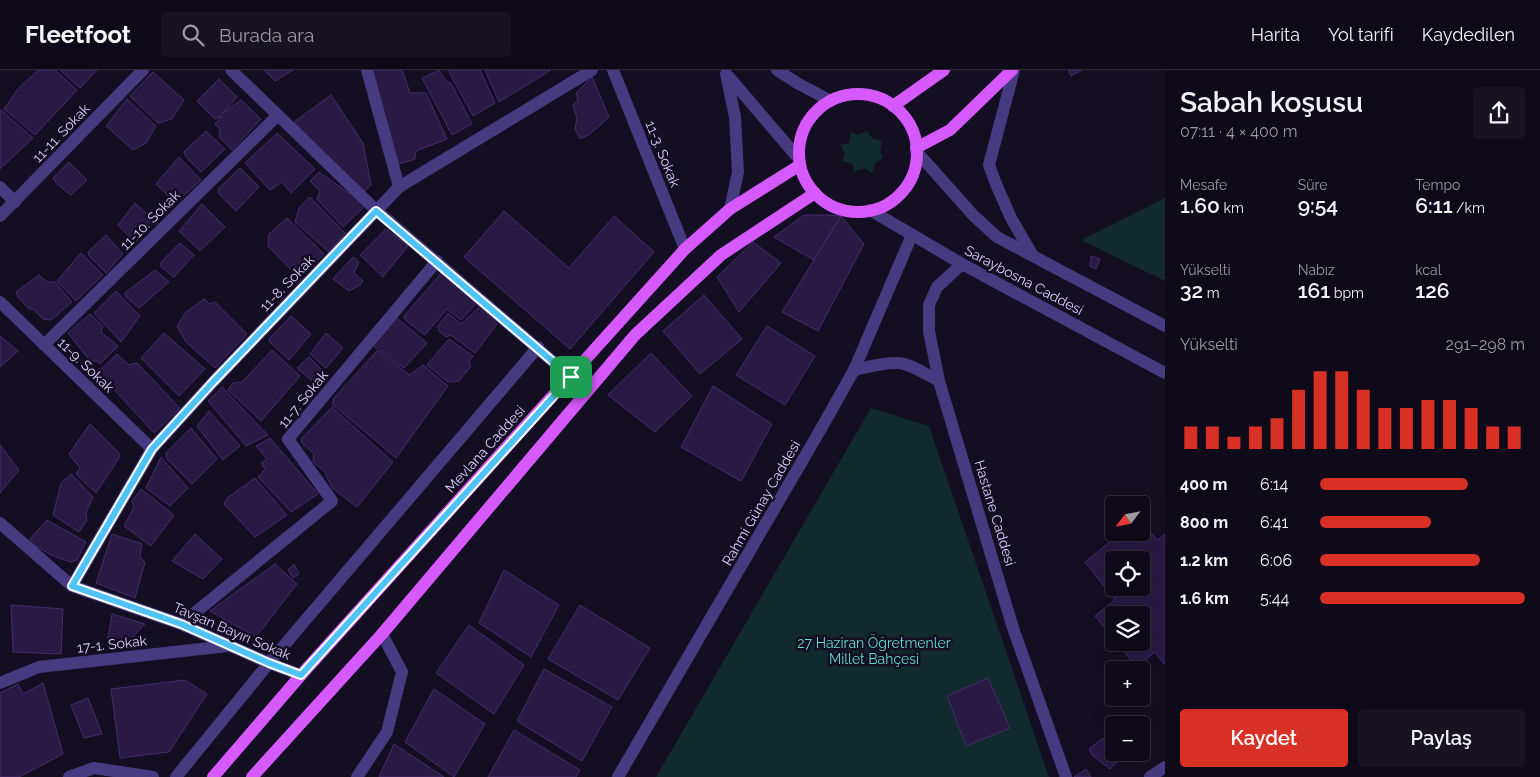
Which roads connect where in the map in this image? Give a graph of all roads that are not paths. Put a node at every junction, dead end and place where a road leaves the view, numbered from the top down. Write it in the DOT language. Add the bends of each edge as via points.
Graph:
graph roads {
  1 [pos="143,70"];
  2 [pos="231,70"];
  3 [pos="366,70"];
  4 [pos="592,70"];
  5 [pos="613,70"];
  6 [pos="777,70"];
  7 [pos="944,70"];
  8 [pos="1013,70"];
  9 [pos="724,72"];
  10 [pos="831,101"];
  11 [pos="893,106"];
  12 [pos="277,116"];
  13 [pos="916,149"];
  14 [pos="800,162"];
  15 [pos="0,187"];
  16 [pos="399,188"];
  17 [pos="815,193"];
  18 [pos="15,202"];
  19 [pos="730,209"];
  20 [pos="870,210"];
  21 [pos="376,211"];
  22 [pos="0,216"];
  23 [pos="912,235"];
  24 [pos="684,249"];
  25 [pos="1033,256"];
  26 [pos="437,261"];
  27 [pos="962,264"];
  28 [pos="0,302"];
  29 [pos="1165,326"];
  30 [pos="44,345"];
  31 [pos="538,348"];
  32 [pos="854,370"];
  33 [pos="1165,373"];
  34 [pos="571,377"];
  35 [pos="939,381"];
  36 [pos="152,449"];
  37 [pos="0,523"];
  38 [pos="72,586"];
  39 [pos="181,624"];
  40 [pos="382,634"];
  41 [pos="230,646"];
  42 [pos="269,663"];
  43 [pos="301,675"];
  44 [pos="0,683"];
  45 [pos="1165,768"];
  46 [pos="69,777"];
  47 [pos="153,777"];
  48 [pos="176,777"];
  49 [pos="213,777"];
  50 [pos="252,777"];
  51 [pos="357,777"];
  52 [pos="618,777"];
  53 [pos="1066,777"];
  54 [pos="1150,777"];
  1 -- 18 [label="street, 11-11. Sokak"];
  2 -- 12 [label="street"];
  3 -- 16 [label="street"];
  4 -- 16 [label="street, 11-8. Sokak"];
  5 -- 24 [label="street, 11-3. Sokak"];
  6 -- 10 [label="street"];
  7 -- 11 [label="main road"];
  8 -- 13 [label="main road" via="950,130"];
  8 -- 25 [label="street" via="989,165"];
  9 -- 14 [label="street"];
  9 -- 19 [label="street" via="735,117 738,172"];
  10 -- 11 [label="main road" via="862,94"];
  10 -- 14 [label="main road" via="813,115 805,127 800,143"];
  11 -- 13 [label="main road" via="910,126"];
  12 -- 21 [label="street"];
  12 -- 30 [label="street, 11-10. Sokak"];
  13 -- 20 [label="main road" via="914,170 905,188 887,204"];
  13 -- 25 [label="street, Saraybosna Caddesi" via="974,216 997,237"];
  14 -- 17 [label="main road"];
  14 -- 19 [label="main road, Mevlana Caddesi"];
  15 -- 18 [label="street"];
  16 -- 21 [label="street, 11-8. Sokak"];
  17 -- 20 [label="main road" via="843,210"];
  17 -- 40 [label="main road" via="721,255 635,335"];
  18 -- 22 [label="street, 11-11. Sokak"];
  19 -- 24 [label="main road, Mevlana Caddesi"];
  20 -- 23 [label="street, Saraybosna Caddesi"];
  21 -- 26 [label="street"];
  21 -- 36 [label="street, 11-8. Sokak"];
  23 -- 27 [label="street, Saraybosna Caddesi"];
  23 -- 32 [label="street, Rahmi Günay Caddesi"];
  24 -- 34 [label="main road, Mevlana Caddesi"];
  25 -- 29 [label="street, Saraybosna Caddesi"];
  26 -- 31 [label="street"];
  26 -- 39 [label="street, 11-7. Sokak" via="288,439 332,501"];
  27 -- 33 [label="street, Saraybosna Caddesi"];
  27 -- 35 [label="street, Hastane Caddesi" via="937,287 929,305 929,331"];
  28 -- 30 [label="street, 11-9. Sokak"];
  30 -- 36 [label="street, 11-9. Sokak"];
  31 -- 34 [label="street"];
  31 -- 42 [label="street"];
  32 -- 35 [label="street" via="899,363"];
  32 -- 52 [label="street, Rahmi Günay Caddesi"];
  34 -- 43 [label="main road, Mevlana Caddesi"];
  35 -- 53 [label="street, Hastane Caddesi" via="1014,628"];
  36 -- 38 [label="street, 11-8. Sokak"];
  37 -- 38 [label="street, Tavşan Bayırı Sokak"];
  38 -- 39 [label="street, Tavşan Bayırı Sokak"];
  39 -- 41 [label="street, Tavşan Bayırı Sokak"];
  40 -- 50 [label="main road"];
  40 -- 51 [label="street" via="402,672 387,732"];
  41 -- 42 [label="street, Tavşan Bayırı Sokak"];
  41 -- 44 [label="street, 17-1. Sokak" via="39,667"];
  42 -- 43 [label="street, Tavşan Bayırı Sokak"];
  42 -- 48 [label="street"];
  43 -- 49 [label="main road, Mevlana Caddesi"];
  45 -- 54 [label="street"];
  46 -- 47 [label="street" via="94,768"];
}
